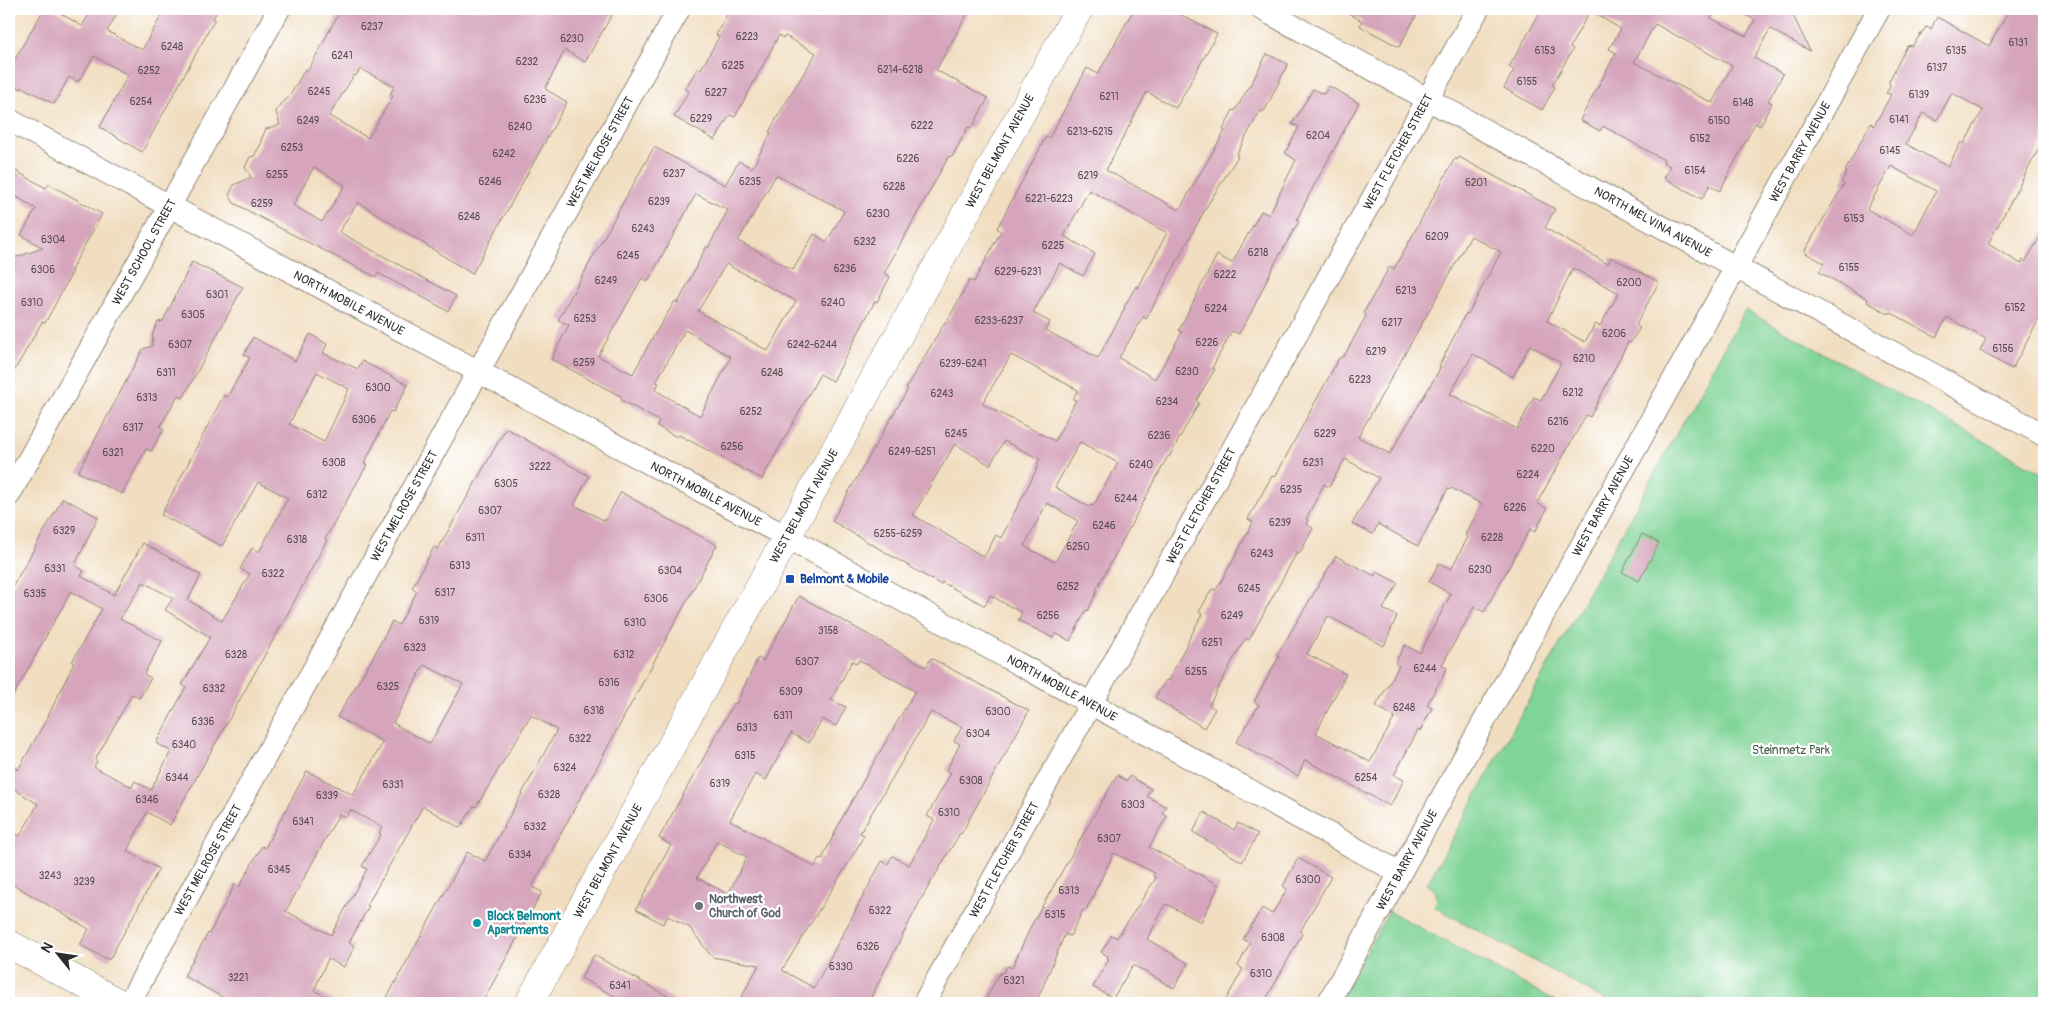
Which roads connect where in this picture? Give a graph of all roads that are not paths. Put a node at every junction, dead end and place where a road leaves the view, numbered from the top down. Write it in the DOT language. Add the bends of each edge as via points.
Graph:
graph roads {
  1 [pos="278,9"];
  2 [pos="679,9"];
  3 [pos="1079,9"];
  4 [pos="1262,9"];
  5 [pos="1478,9"];
  6 [pos="1879,9"];
  7 [pos="1428,99"];
  8 [pos="9,120"];
  9 [pos="169,206"];
  10 [pos="1736,267"];
  11 [pos="478,372"];
  12 [pos="2042,430"];
  13 [pos="9,495"];
  14 [pos="786,537"];
  15 [pos="1092,704"];
  16 [pos="1400,873"];
  17 [pos="9,944"];
  18 [pos="119,1003"];
  19 [pos="129,1003"];
  20 [pos="529,1003"];
  21 [pos="924,1003"];
  22 [pos="1328,1003"];
  1 -- 9 [label="street, WEST SCHOOL STREET"];
  2 -- 11 [label="street, WEST MELROSE STREET"];
  3 -- 14 [label="main road, WEST BELMONT AVENUE"];
  4 -- 7 [label="street, NORTH MELVINA AVENUE"];
  5 -- 7 [label="street, WEST FLETCHER STREET"];
  6 -- 10 [label="street, WEST BARRY AVENUE"];
  7 -- 10 [label="street, NORTH MELVINA AVENUE"];
  7 -- 15 [label="street, WEST FLETCHER STREET"];
  8 -- 9 [label="street, NORTH MOBILE AVENUE"];
  9 -- 11 [label="street, NORTH MOBILE AVENUE"];
  9 -- 13 [label="street, WEST SCHOOL STREET"];
  10 -- 12 [label="street, NORTH MELVINA AVENUE"];
  10 -- 16 [label="street, WEST BARRY AVENUE"];
  11 -- 14 [label="street, NORTH MOBILE AVENUE"];
  11 -- 19 [label="street, WEST MELROSE STREET"];
  14 -- 15 [label="street, NORTH MOBILE AVENUE"];
  14 -- 20 [label="main road, WEST BELMONT AVENUE"];
  15 -- 16 [label="street, NORTH MOBILE AVENUE"];
  15 -- 21 [label="street, WEST FLETCHER STREET"];
  16 -- 22 [label="street, WEST BARRY AVENUE"];
  17 -- 18 [label="main road"];
}
